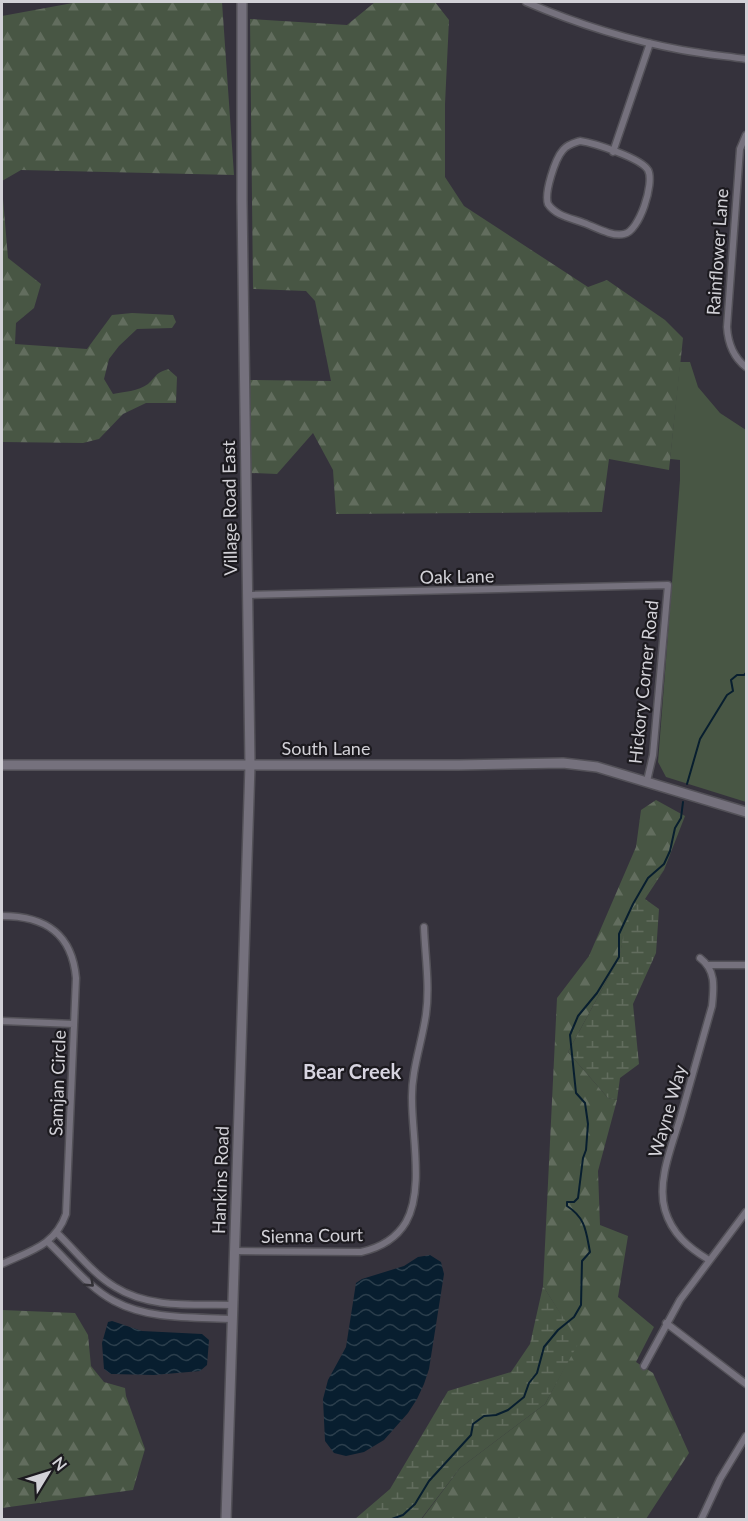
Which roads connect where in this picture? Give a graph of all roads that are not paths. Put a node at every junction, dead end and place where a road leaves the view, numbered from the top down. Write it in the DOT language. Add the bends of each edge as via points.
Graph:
graph roads {
  1 [pos="236,2"];
  2 [pos="242,2"];
  3 [pos="526,2"];
  4 [pos="544,2"];
  5 [pos="542,9"];
  6 [pos="650,44"];
  7 [pos="747,59"];
  8 [pos="747,135"];
  9 [pos="613,152"];
  10 [pos="242,174"];
  11 [pos="747,367"];
  12 [pos="668,585"];
  13 [pos="247,595"];
  14 [pos="2,765"];
  15 [pos="250,765"];
  16 [pos="647,781"];
  17 [pos="747,812"];
  18 [pos="248,841"];
  19 [pos="2,916"];
  20 [pos="424,927"];
  21 [pos="699,958"];
  22 [pos="709,965"];
  23 [pos="747,966"];
  24 [pos="2,1021"];
  25 [pos="74,1023"];
  26 [pos="747,1212"];
  27 [pos="57,1233"];
  28 [pos="48,1242"];
  29 [pos="235,1251"];
  30 [pos="709,1260"];
  31 [pos="2,1264"];
  32 [pos="181,1304"];
  33 [pos="233,1305"];
  34 [pos="181,1316"];
  35 [pos="233,1319"];
  36 [pos="666,1323"];
  37 [pos="644,1366"];
  38 [pos="747,1384"];
  39 [pos="747,1436"];
  40 [pos="226,1520"];
  41 [pos="701,1520"];
  1 -- 10 [label="main road, Village Road East"];
  2 -- 10 [label="main road, Village Road East"];
  3 -- 5 [label="street"];
  4 -- 5 [label="street"];
  5 -- 6 [label="street"];
  6 -- 7 [label="street"];
  6 -- 9 [label="street"];
  8 -- 11 [label="street, Rainflower Lane" via="740,149 727,327 733,352"];
  9 -- 9 [label="street" via="580,141 568,145 546,193 551,209 617,235 633,231 650,184 649,172 642,163"];
  10 -- 13 [label="main road, Village Road East"];
  12 -- 13 [label="street, Oak Lane"];
  12 -- 16 [label="street, Hickory Corner Road" via="653,755"];
  13 -- 15 [label="main road, Village Road East"];
  14 -- 15 [label="main road, South Lane"];
  15 -- 16 [label="main road, South Lane" via="563,763 597,767"];
  15 -- 18 [label="main road, Village Road East"];
  16 -- 17 [label="main road, South Lane"];
  18 -- 29 [label="main road, Hankins Road"];
  19 -- 25 [label="street, Samjan Circle" via="39,921 66,943 75,966"];
  20 -- 29 [label="street, Sienna Court" via="427,1010 413,1074 416,1160 411,1211 405,1223 390,1240 361,1252"];
  21 -- 22 [label="street"];
  22 -- 23 [label="street"];
  22 -- 30 [label="street, Wayne Way" via="714,986 712,1006 667,1165 663,1195 664,1209 676,1233 687,1246"];
  24 -- 25 [label="street"];
  25 -- 27 [label="street, Samjan Circle" via="68,1203"];
  26 -- 30 [label="street"];
  27 -- 28 [label="street, Samjan Circle"];
  27 -- 32 [label="street" via="114,1286 143,1299"];
  28 -- 31 [label="street, Samjan Circle"];
  28 -- 34 [label="street, one-way" via="113,1300 141,1311"];
  29 -- 33 [label="main road, Hankins Road"];
  30 -- 36 [label="street"];
  32 -- 33 [label="street"];
  32 -- 34 [label="street"];
  33 -- 35 [label="main road, Hankins Road"];
  34 -- 35 [label="street"];
  35 -- 40 [label="main road, Hankins Road"];
  36 -- 37 [label="street"];
  36 -- 38 [label="street"];
  39 -- 41 [label="street" via="720,1479"];
}
